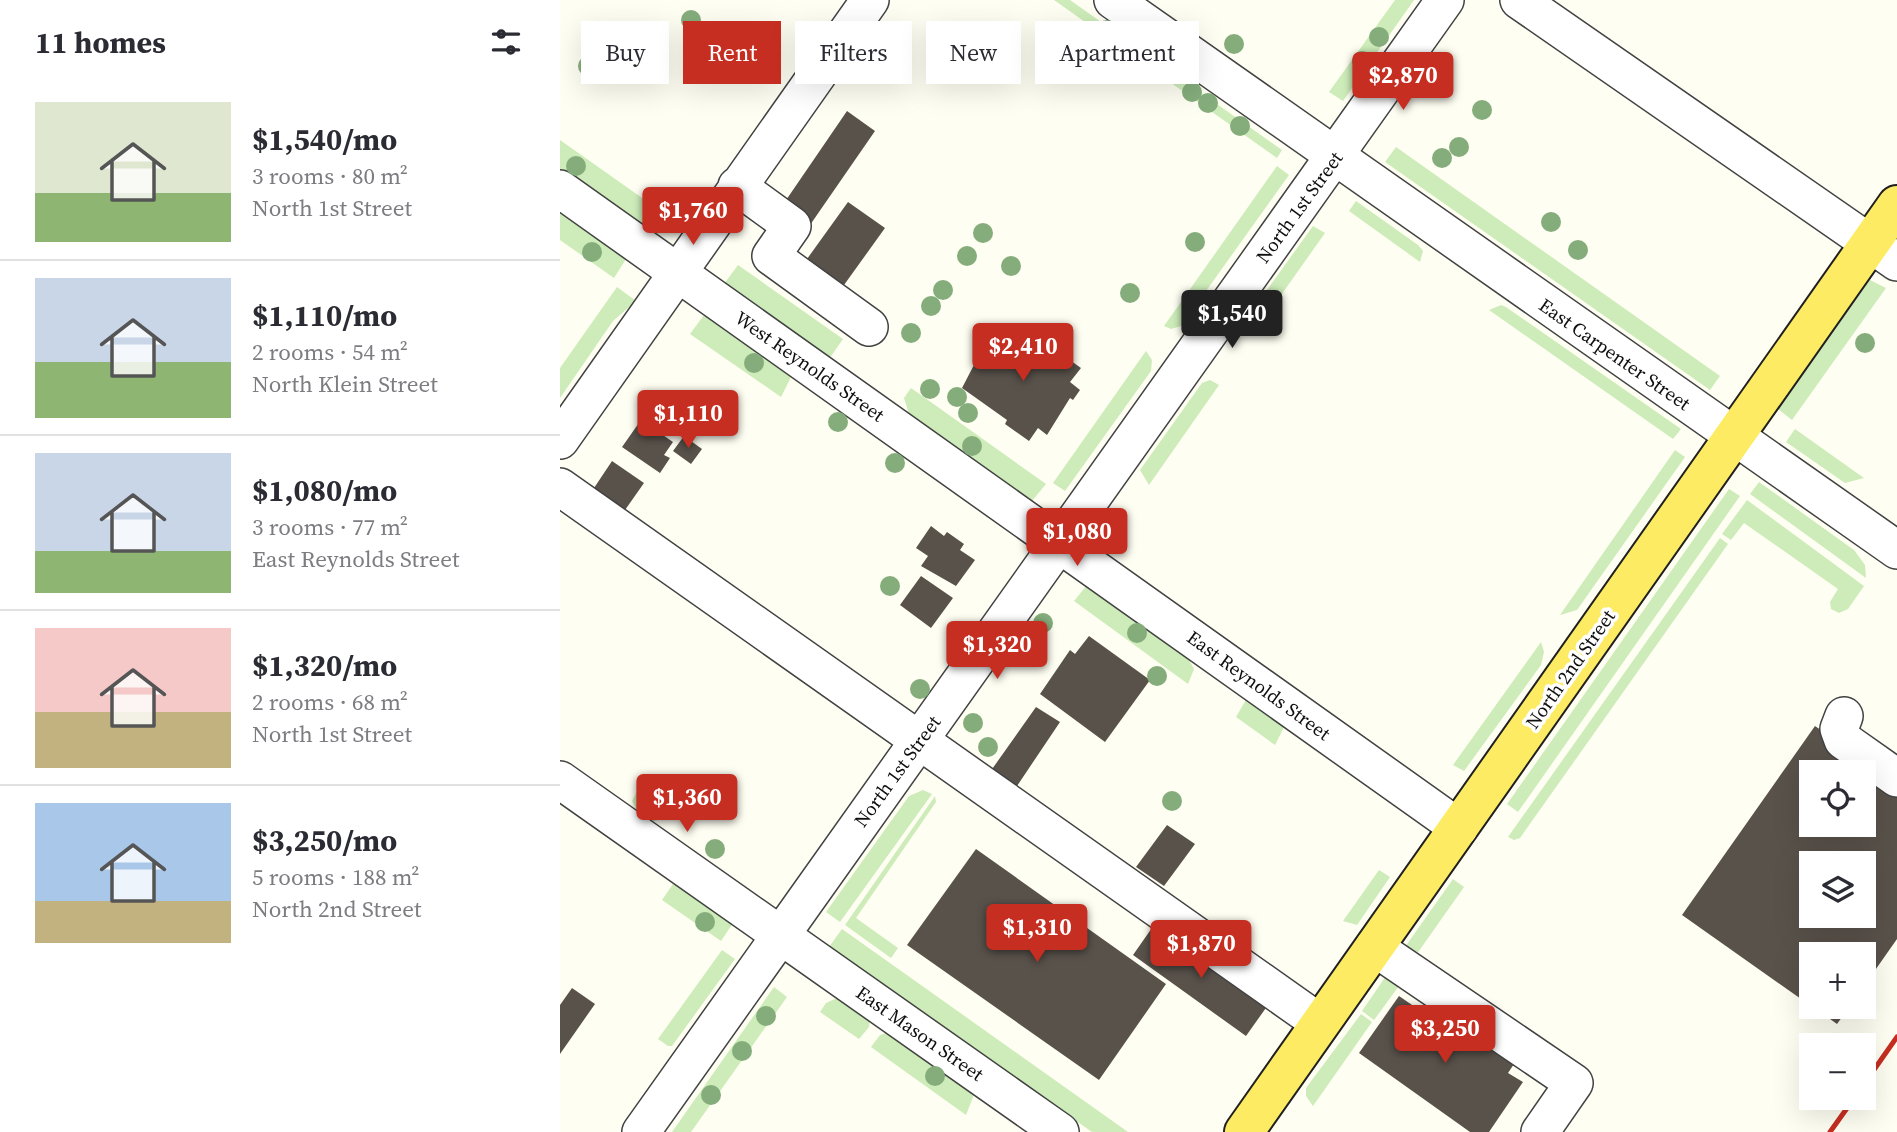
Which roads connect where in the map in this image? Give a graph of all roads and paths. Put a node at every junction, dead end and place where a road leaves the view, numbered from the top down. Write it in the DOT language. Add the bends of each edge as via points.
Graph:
graph roads {
  1 [pos="870,0"];
  2 [pos="1113,0"];
  3 [pos="1445,0"];
  4 [pos="1519,0"];
  5 [pos="1334,156"];
  6 [pos="737,187"];
  7 [pos="560,189"];
  8 [pos="1897,205"];
  9 [pos="1884,253"];
  10 [pos="678,272"];
  11 [pos="869,327"];
  12 [pos="1735,437"];
  13 [pos="560,440"];
  14 [pos="560,487"];
  15 [pos="1059,543"];
  16 [pos="1897,550"];
  17 [pos="1844,716"];
  18 [pos="919,740"];
  19 [pos="1897,778"];
  20 [pos="560,780"];
  21 [pos="1459,828"];
  22 [pos="780,935"];
  23 [pos="1374,947"];
  24 [pos="1320,1023"];
  25 [pos="641,1132"];
  26 [pos="1060,1132"];
  27 [pos="1244,1132"];
  28 [pos="1540,1132"];
  1 -- 6 [label="street"];
  2 -- 5 [label="street, East Carpenter Street"];
  3 -- 5 [label="street, North 1st Street"];
  4 -- 9 [label="street"];
  5 -- 12 [label="street, East Carpenter Street"];
  5 -- 15 [label="street, North 1st Street"];
  6 -- 10 [label="street"];
  6 -- 11 [label="street" via="792,226 771,256"];
  7 -- 10 [label="street, West Reynolds Street"];
  8 -- 9 [label="main road, North 2nd Street"];
  9 -- 12 [label="main road, North 2nd Street"];
  10 -- 13 [label="street"];
  10 -- 15 [label="street, West Reynolds Street"];
  12 -- 16 [label="street, East Carpenter Street"];
  12 -- 21 [label="main road, North 2nd Street"];
  14 -- 18 [label="street"];
  15 -- 18 [label="street, North 1st Street"];
  15 -- 21 [label="street, East Reynolds Street"];
  17 -- 19 [label="street" via="1839,729 1843,740"];
  18 -- 22 [label="street, North 1st Street"];
  18 -- 24 [label="street"];
  20 -- 22 [label="street, East Mason Street"];
  21 -- 23 [label="main road, North 2nd Street"];
  22 -- 25 [label="street, North 1st Street"];
  22 -- 26 [label="street, East Mason Street"];
  23 -- 24 [label="main road, North 2nd Street"];
  23 -- 28 [label="street" via="1574,1083"];
  24 -- 27 [label="main road, North 2nd Street"];
}
